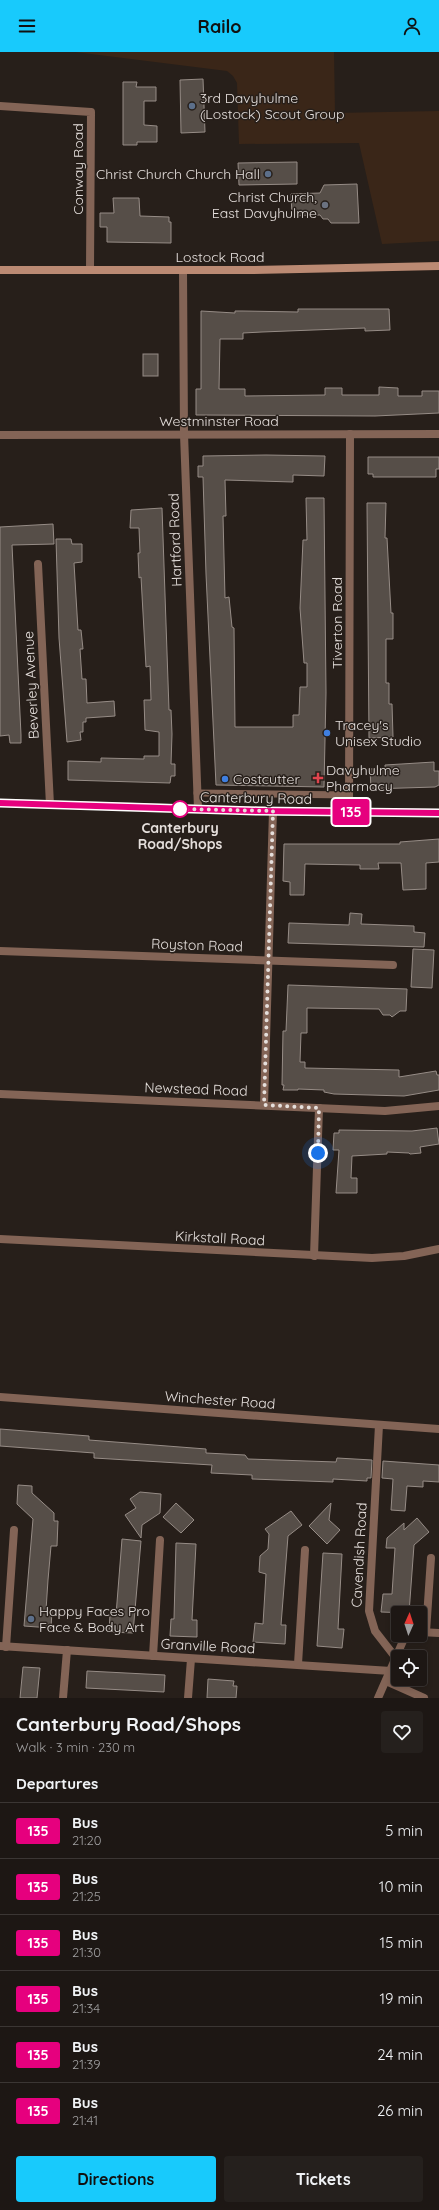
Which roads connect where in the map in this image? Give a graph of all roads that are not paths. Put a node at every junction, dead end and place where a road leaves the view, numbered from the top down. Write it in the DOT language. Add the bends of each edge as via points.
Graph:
graph roads {
  1 [pos="0,106"];
  2 [pos="439,266"];
  3 [pos="0,270"];
  4 [pos="90,270"];
  5 [pos="183,270"];
  6 [pos="184,434"];
  7 [pos="350,434"];
  8 [pos="439,434"];
  9 [pos="0,436"];
  10 [pos="38,564"];
  11 [pos="197,792"];
  12 [pos="349,795"];
  13 [pos="0,803"];
  14 [pos="50,806"];
  15 [pos="198,809"];
  16 [pos="273,811"];
  17 [pos="349,812"];
  18 [pos="439,813"];
  19 [pos="0,951"];
  20 [pos="269,961"];
  21 [pos="394,965"];
  22 [pos="0,1094"];
  23 [pos="264,1105"];
  24 [pos="439,1106"];
  25 [pos="319,1108"];
  26 [pos="0,1239"];
  27 [pos="439,1249"];
  28 [pos="314,1256"];
  29 [pos="0,1397"];
  30 [pos="379,1425"];
  31 [pos="439,1429"];
  32 [pos="14,1530"];
  33 [pos="160,1540"];
  34 [pos="305,1550"];
  35 [pos="431,1558"];
  36 [pos="426,1606"];
  37 [pos="427,1632"];
  38 [pos="439,1633"];
  39 [pos="3,1646"];
  40 [pos="67,1650"];
  41 [pos="391,1652"];
  42 [pos="153,1656"];
  43 [pos="191,1659"];
  44 [pos="298,1664"];
  45 [pos="391,1671"];
  46 [pos="386,1681"];
  47 [pos="63,1698"];
  48 [pos="188,1698"];
  49 [pos="378,1698"];
  50 [pos="424,1698"];
  1 -- 4 [label="street, Conway Road" via="91,112"];
  2 -- 5 [label="main road, Lostock Road"];
  3 -- 4 [label="main road, Lostock Road"];
  4 -- 5 [label="main road, Lostock Road"];
  5 -- 6 [label="street, Hartford Road"];
  6 -- 7 [label="street, Westminster Road"];
  6 -- 9 [label="street, Westminster Road"];
  6 -- 11 [label="street, Hartford Road"];
  7 -- 8 [label="street, Westminster Road"];
  7 -- 12 [label="street, Tiverton Road"];
  10 -- 14 [label="street, Beverley Avenue"];
  11 -- 12 [label="lane"];
  11 -- 15 [label="street, Hartford Road"];
  12 -- 17 [label="street, Tiverton Road"];
  13 -- 14 [label="street, Canterbury Road"];
  14 -- 15 [label="street, Canterbury Road"];
  15 -- 16 [label="street, Canterbury Road"];
  16 -- 17 [label="street, Canterbury Road"];
  16 -- 20 [label="street"];
  17 -- 18 [label="street, Canterbury Road"];
  19 -- 20 [label="street, Royston Road"];
  20 -- 21 [label="street, Royston Road"];
  20 -- 23 [label="street"];
  22 -- 23 [label="street, Newstead Road"];
  23 -- 25 [label="street, Newstead Road"];
  24 -- 25 [label="street, Newstead Road" via="385,1111"];
  25 -- 28 [label="street"];
  26 -- 28 [label="street, Kirkstall Road"];
  27 -- 28 [label="street, Kirkstall Road" via="404,1256 372,1258"];
  29 -- 30 [label="street, Winchester Road"];
  30 -- 31 [label="street, Winchester Road"];
  30 -- 41 [label="street, Cavendish Road" via="369,1611 375,1631"];
  32 -- 39 [label="street"];
  33 -- 42 [label="street"];
  34 -- 44 [label="street"];
  35 -- 36 [label="street"];
  37 -- 38 [label="street"];
  39 -- 40 [label="street, Granville Road"];
  40 -- 42 [label="street, Granville Road"];
  40 -- 47 [label="street"];
  42 -- 43 [label="street, Granville Road"];
  43 -- 44 [label="street, Granville Road"];
  43 -- 48 [label="street"];
  44 -- 45 [label="street, Granville Road"];
  45 -- 46 [label="street"];
  46 -- 49 [label="street"];
  46 -- 50 [label="street"];
}
